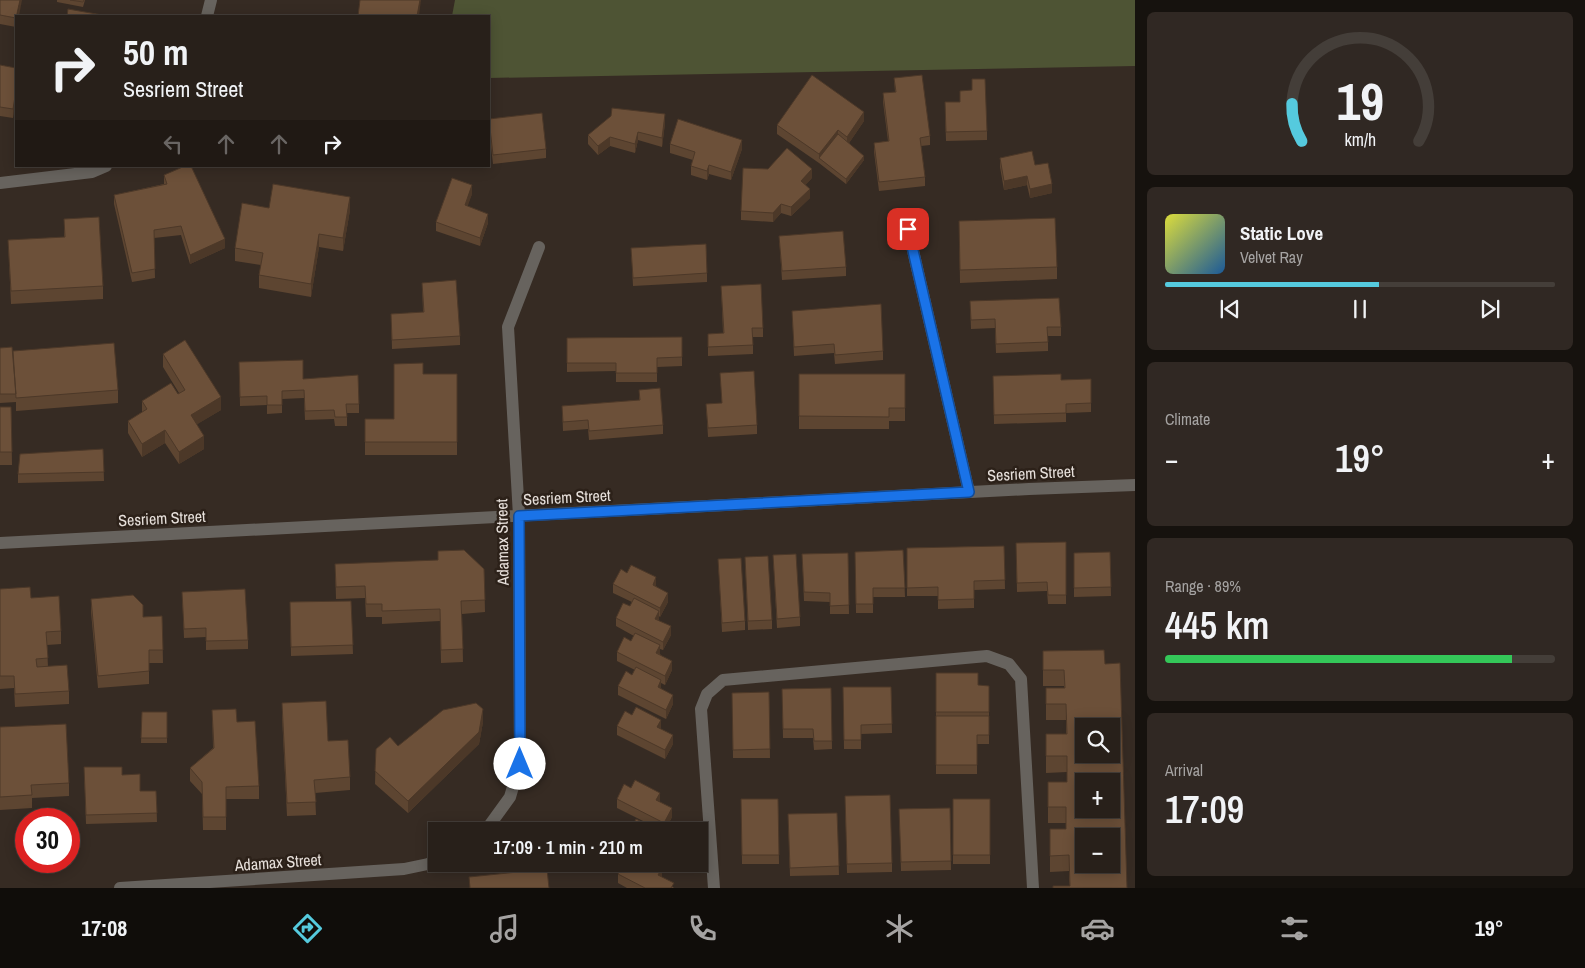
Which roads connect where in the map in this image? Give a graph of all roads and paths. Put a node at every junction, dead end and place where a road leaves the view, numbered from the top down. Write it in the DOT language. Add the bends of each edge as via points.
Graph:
graph roads {
  1 [pos="211,0"];
  2 [pos="207,15"];
  3 [pos="104,167"];
  4 [pos="0,183"];
  5 [pos="908,229"];
  6 [pos="539,247"];
  7 [pos="1135,485"];
  8 [pos="969,492"];
  9 [pos="519,516"];
  10 [pos="0,543"];
  11 [pos="492,822"];
  12 [pos="428,864"];
  13 [pos="172,887"];
  14 [pos="120,888"];
  15 [pos="714,888"];
  16 [pos="1033,888"];
  1 -- 2 [label="street"];
  3 -- 4 [label="street" via="92,172"];
  5 -- 8 [label="street"];
  6 -- 9 [label="street, Adamax Street" via="508,327"];
  7 -- 8 [label="street, Sesriem Street"];
  8 -- 9 [label="street, Sesriem Street"];
  9 -- 10 [label="street, Sesriem Street"];
  9 -- 11 [label="street, Adamax Street" via="520,764 510,796"];
  12 -- 13 [label="street, Adamax Street" via="404,869"];
  13 -- 14 [label="street, Adamax Street"];
  15 -- 16 [label="street" via="701,710 707,694 723,680 987,656 1009,664 1021,679"];
}
